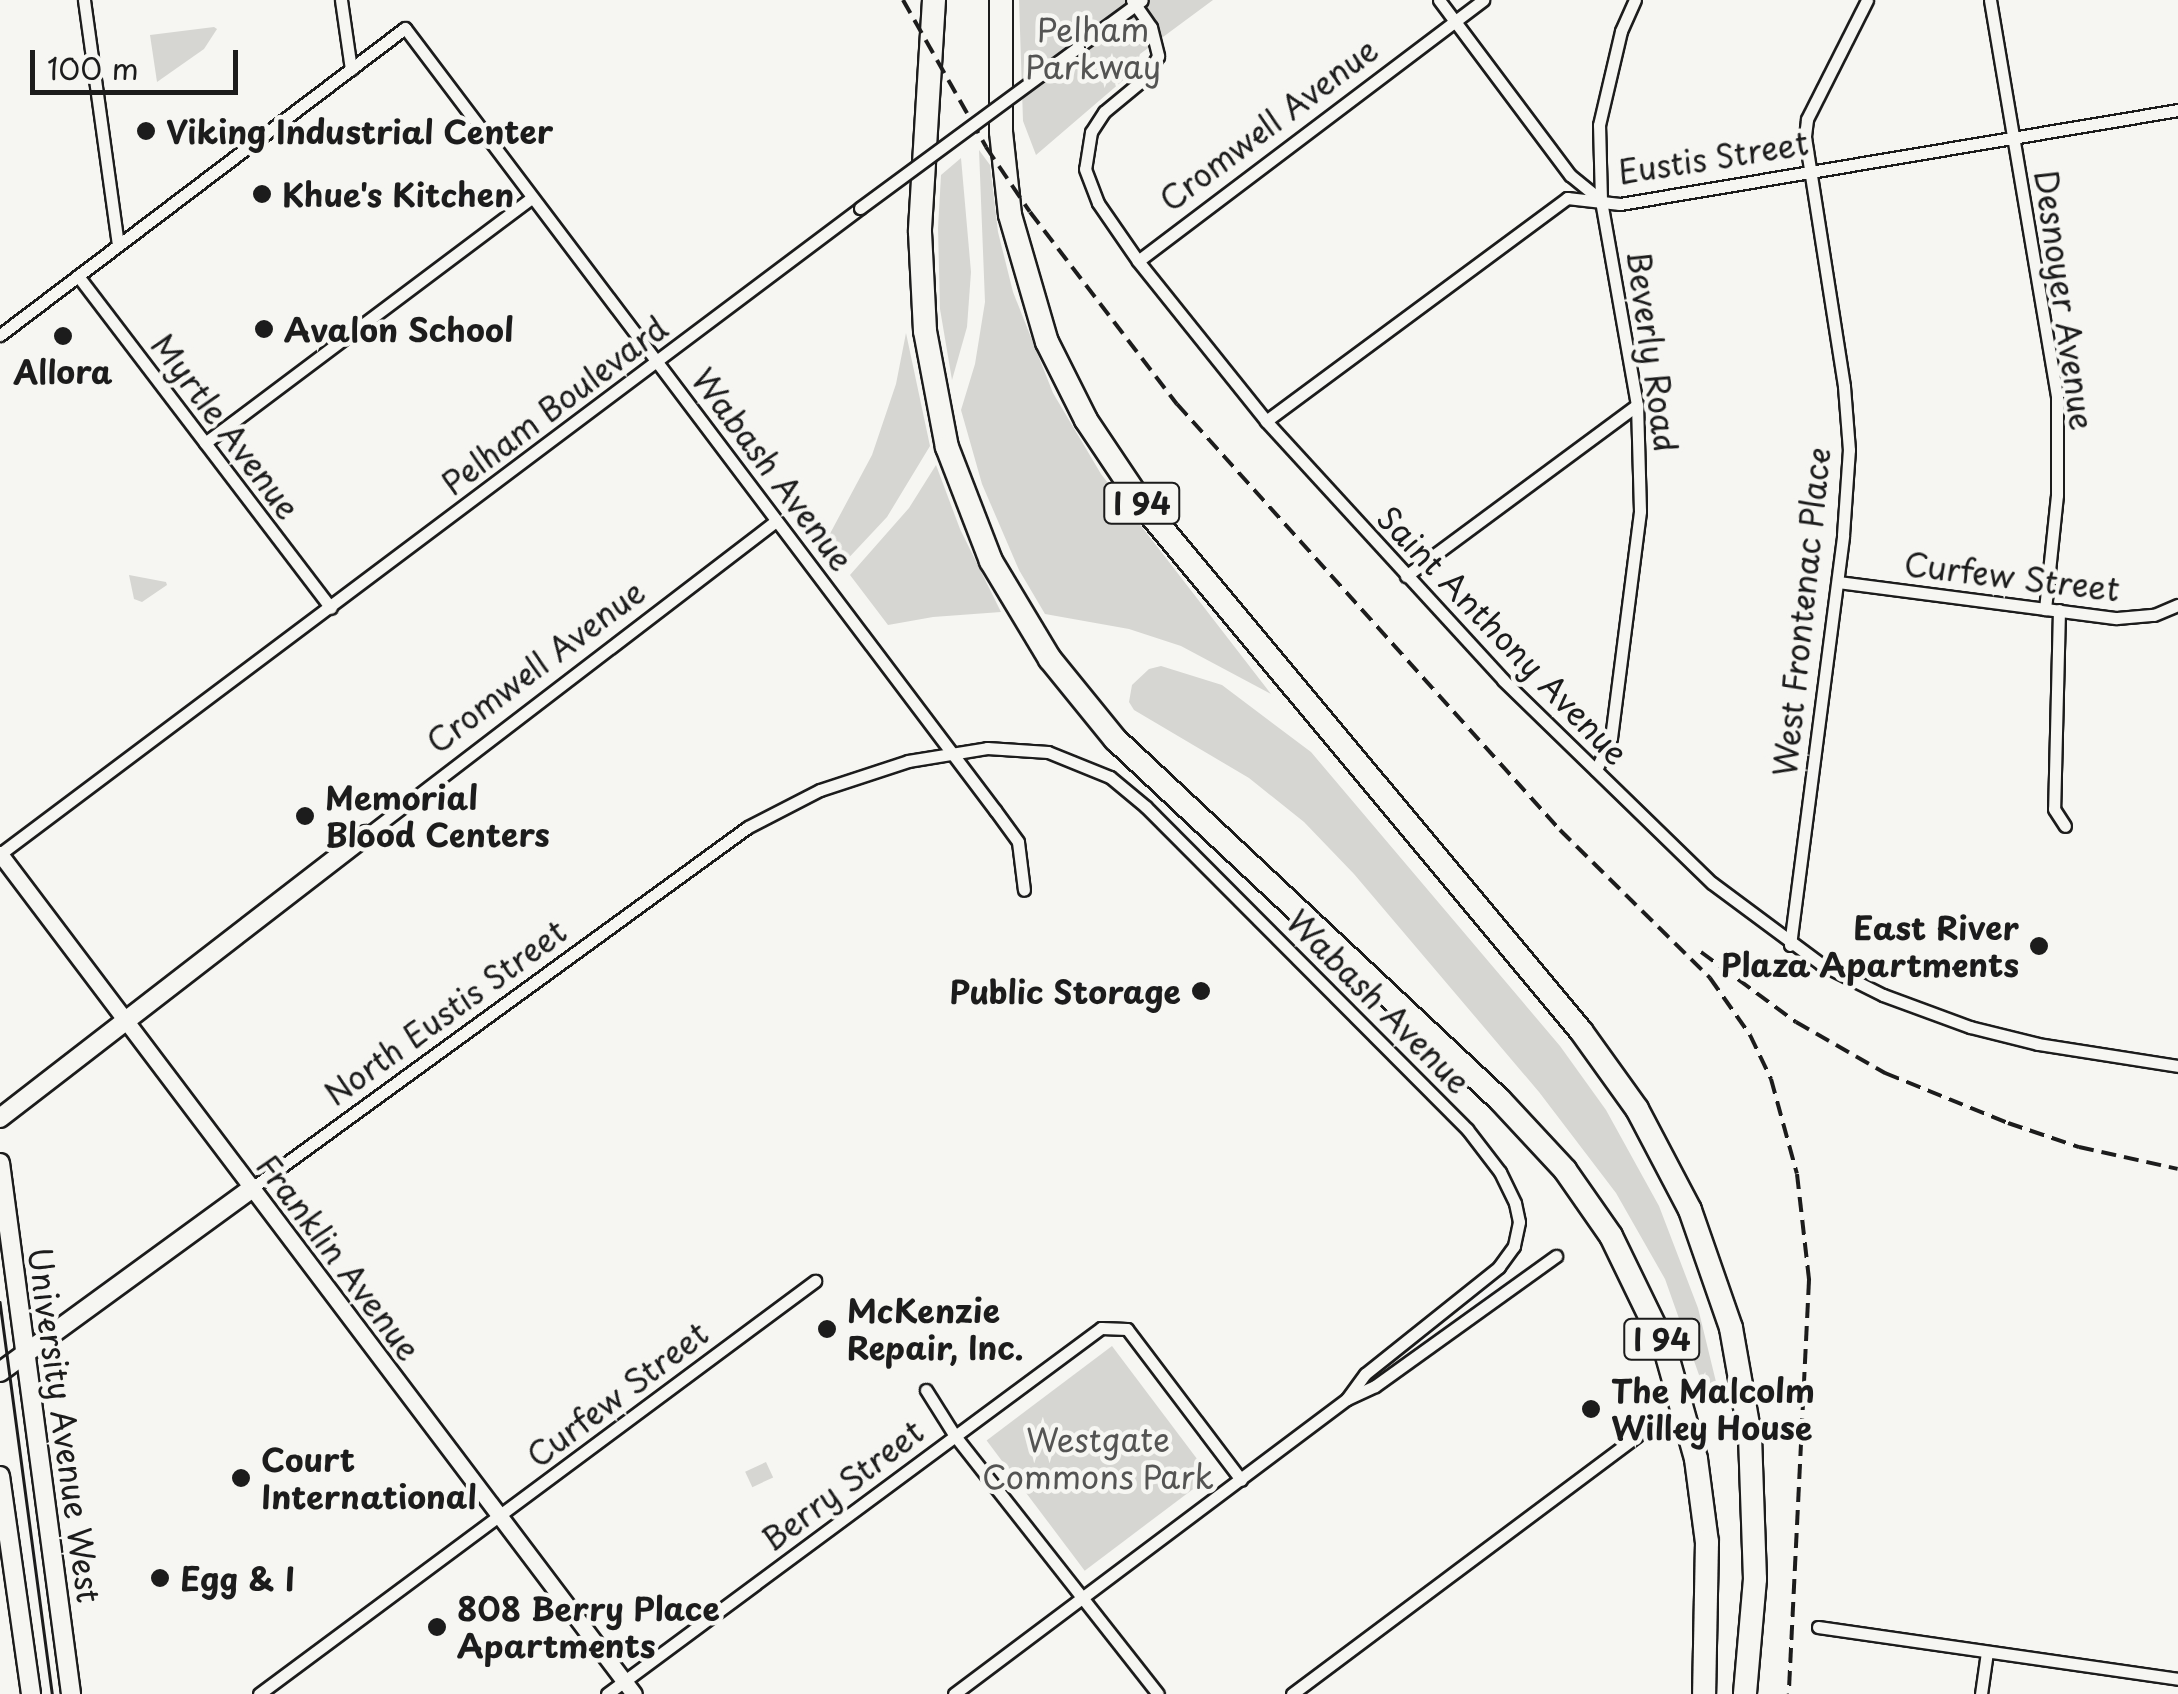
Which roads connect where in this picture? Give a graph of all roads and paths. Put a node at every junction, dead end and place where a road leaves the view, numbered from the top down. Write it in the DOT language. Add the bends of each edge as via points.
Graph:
graph roads {
  1 [pos="84,0"];
  2 [pos="341,0"];
  3 [pos="934,0"];
  4 [pos="1000,0"];
  5 [pos="1439,0"];
  6 [pos="1483,0"];
  7 [pos="1635,0"];
  8 [pos="1867,0"];
  9 [pos="1990,0"];
  10 [pos="1137,1"];
  11 [pos="1454,21"];
  12 [pos="351,69"];
  13 [pos="2178,110"];
  14 [pos="2014,139"];
  15 [pos="1810,170"];
  16 [pos="531,198"];
  17 [pos="1601,200"];
  18 [pos="118,245"];
  19 [pos="1138,261"];
  20 [pos="78,276"];
  21 [pos="0,334"];
  22 [pos="658,361"];
  23 [pos="1638,405"];
  24 [pos="1266,421"];
  25 [pos="205,443"];
  26 [pos="780,526"];
  27 [pos="1406,576"];
  28 [pos="1838,582"];
  29 [pos="2178,605"];
  30 [pos="331,608"];
  31 [pos="2045,609"];
  32 [pos="2059,610"];
  33 [pos="950,751"];
  34 [pos="1596,770"];
  35 [pos="2065,826"];
  36 [pos="366,835"];
  37 [pos="0,854"];
  38 [pos="1024,890"];
  39 [pos="1790,945"];
  40 [pos="125,1019"];
  41 [pos="2178,1066"];
  42 [pos="0,1118"];
  43 [pos="1,1168"];
  44 [pos="252,1188"];
  45 [pos="1556,1256"];
  46 [pos="815,1281"];
  47 [pos="25,1355"];
  48 [pos="0,1372"];
  49 [pos="926,1390"];
  50 [pos="1347,1400"];
  51 [pos="955,1436"];
  52 [pos="1637,1436"];
  53 [pos="0,1476"];
  54 [pos="1241,1480"];
  55 [pos="500,1515"];
  56 [pos="1080,1600"];
  57 [pos="1818,1627"];
  58 [pos="1987,1652"];
  59 [pos="2178,1679"];
  60 [pos="630,1688"];
  61 [pos="31,1694"];
  62 [pos="71,1694"];
  63 [pos="259,1694"];
  64 [pos="607,1694"];
  65 [pos="954,1694"];
  66 [pos="1158,1694"];
  67 [pos="1292,1694"];
  68 [pos="1704,1694"];
  69 [pos="1745,1694"];
  70 [pos="1981,1694"];
  1 -- 18 [label="street"];
  2 -- 12 [label="street"];
  3 -- 68 [label="highway, I 94" via="920,232 925,332 947,447 970,514 1050,660 1151,774 1522,1122 1620,1250 1664,1345 1698,1470 1707,1542"];
  4 -- 69 [label="highway, I 94" via="1001,132 1010,215 1042,330 1086,420 1145,508 1581,1030 1637,1110 1690,1210 1731,1328 1750,1436 1755,1580"];
  5 -- 11 [label="street"];
  6 -- 11 [label="street, Cromwell Avenue"];
  7 -- 17 [label="street, Beverly Road" via="1605,87"];
  8 -- 15 [label="street, West Frontenac Place" via="1807,119"];
  9 -- 14 [label="street, Desnoyer Avenue"];
  10 -- 19 [label="street, Saint Anthony Avenue" via="1157,42 1156,62 1095,125 1085,169 1098,202"];
  10 -- 22 [label="street, Pelham Boulevard, bridge"];
  11 -- 17 [label="street" via="1570,175"];
  11 -- 19 [label="street, Cromwell Avenue"];
  12 -- 16 [label="street, Wabash Avenue" via="405,28"];
  12 -- 18 [label="street"];
  13 -- 14 [label="street, Eustis Street"];
  14 -- 15 [label="street, Eustis Street"];
  14 -- 31 [label="street, Desnoyer Avenue" via="2057,395 2057,495"];
  15 -- 17 [label="street, Eustis Street" via="1620,204"];
  15 -- 28 [label="street, West Frontenac Place" via="1846,404 1848,490"];
  16 -- 22 [label="street, Wabash Avenue"];
  16 -- 25 [label="street"];
  17 -- 23 [label="street, Beverly Road"];
  17 -- 24 [label="street, Eustis Street" via="1567,198"];
  18 -- 20 [label="street"];
  19 -- 24 [label="street, Saint Anthony Avenue"];
  20 -- 21 [label="street"];
  20 -- 25 [label="street, Myrtle Avenue"];
  22 -- 26 [label="street, Wabash Avenue"];
  22 -- 30 [label="street, Pelham Boulevard"];
  23 -- 27 [label="street"];
  23 -- 34 [label="street, Beverly Road" via="1635,555 1611,738"];
  24 -- 27 [label="street, Saint Anthony Avenue"];
  25 -- 30 [label="street, Myrtle Avenue"];
  26 -- 33 [label="street, Wabash Avenue"];
  26 -- 36 [label="street, Cromwell Avenue"];
  27 -- 34 [label="street, Saint Anthony Avenue"];
  28 -- 31 [label="street, Curfew Street"];
  28 -- 39 [label="street, West Frontenac Place"];
  29 -- 32 [label="street, Curfew Street" via="2134,618"];
  30 -- 37 [label="street, Pelham Boulevard"];
  31 -- 32 [label="street, Curfew Street"];
  32 -- 35 [label="street" via="2054,809"];
  33 -- 38 [label="street, Wabash Avenue" via="1018,842"];
  33 -- 44 [label="street, North Eustis Street" via="820,790 711,851"];
  33 -- 50 [label="street, Wabash Avenue" via="1048,752 1128,790 1467,1129 1500,1172 1519,1222 1514,1246 1499,1267 1364,1374"];
  34 -- 39 [label="street, Saint Anthony Avenue" via="1712,884"];
  36 -- 40 [label="main road, Cromwell Avenue"];
  37 -- 40 [label="street, Franklin Avenue"];
  39 -- 41 [label="street, Saint Anthony Avenue" via="1856,983 1970,1026"];
  40 -- 42 [label="main road, Cromwell Avenue"];
  40 -- 44 [label="street, Franklin Avenue"];
  43 -- 47 [label="main road, University Avenue West"];
  44 -- 47 [label="main road, North Eustis Street"];
  44 -- 55 [label="street, Franklin Avenue"];
  45 -- 50 [label="street"];
  46 -- 55 [label="street, Curfew Street"];
  47 -- 48 [label="main road, North Eustis Street"];
  47 -- 62 [label="main road, University Avenue West"];
  49 -- 51 [label="street"];
  50 -- 54 [label="street"];
  51 -- 54 [label="street, Berry Street" via="1100,1328 1113,1326 1126,1329"];
  51 -- 56 [label="street"];
  51 -- 60 [label="street, Berry Street"];
  52 -- 67 [label="street"];
  53 -- 61 [label="main road"];
  54 -- 56 [label="street"];
  55 -- 60 [label="street, Franklin Avenue"];
  55 -- 63 [label="street, Curfew Street"];
  56 -- 65 [label="street"];
  56 -- 66 [label="street"];
  57 -- 58 [label="street"];
  58 -- 59 [label="street"];
  58 -- 70 [label="street"];
  60 -- 64 [label="street, Berry Street"];
}
